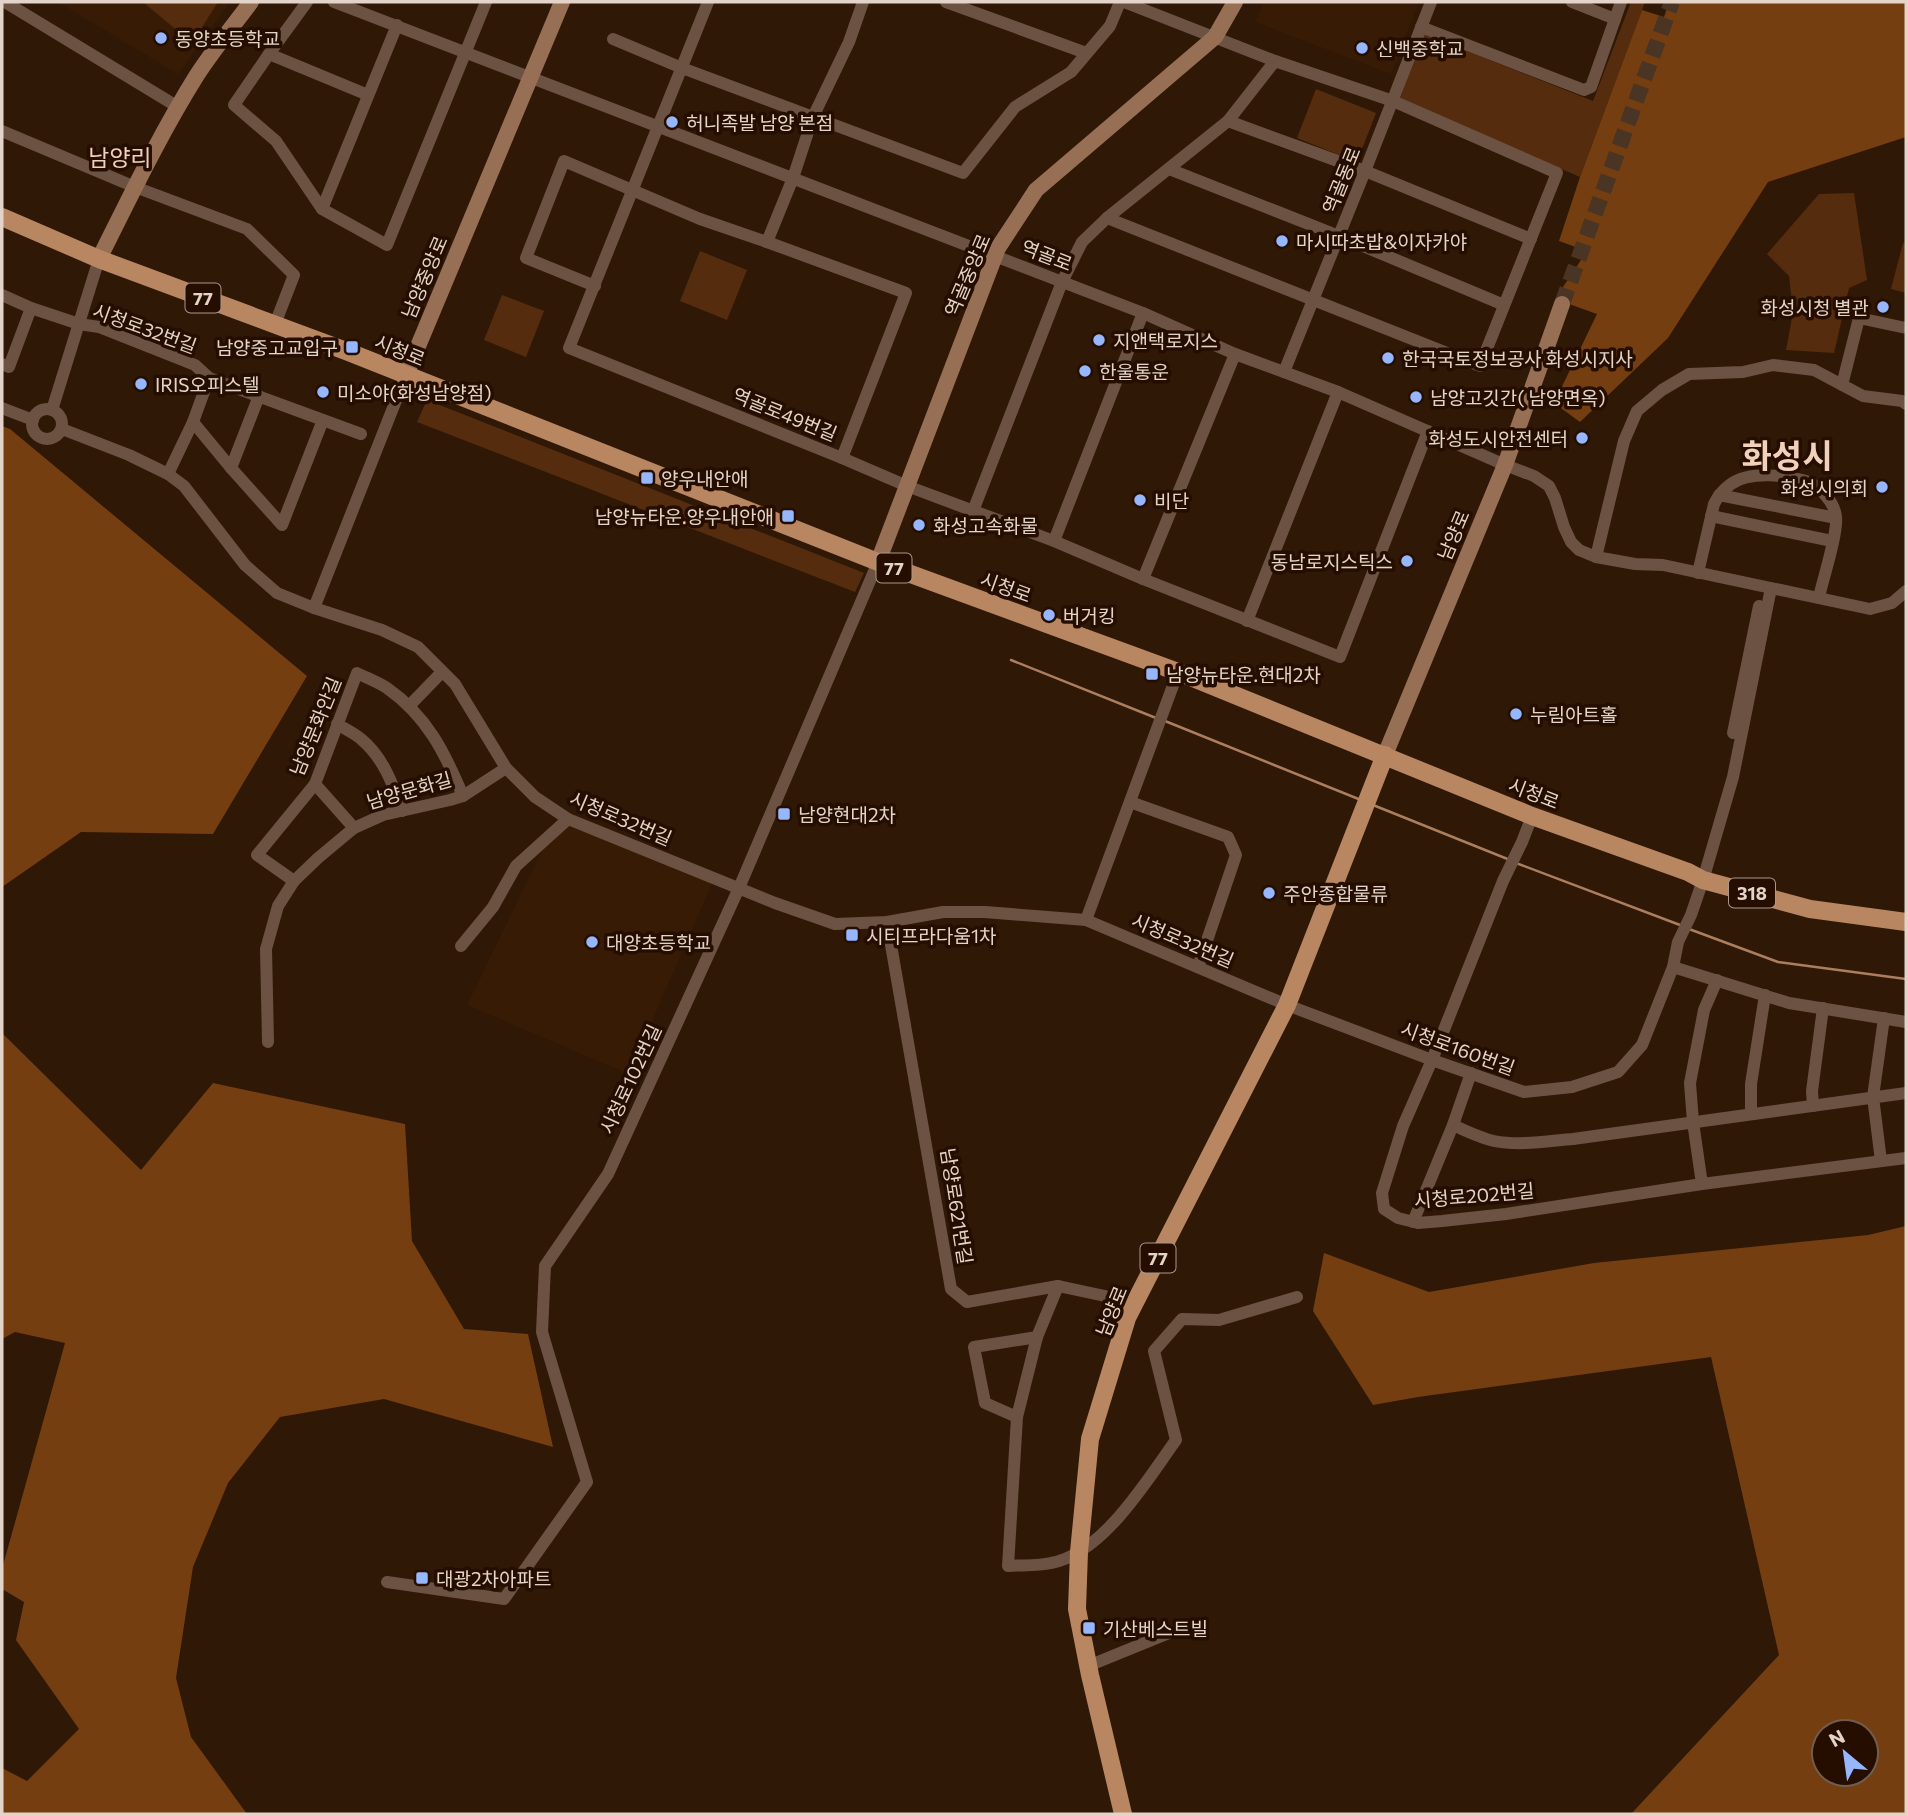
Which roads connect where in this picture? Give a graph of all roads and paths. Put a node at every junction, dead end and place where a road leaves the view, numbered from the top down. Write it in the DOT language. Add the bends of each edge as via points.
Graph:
graph roads {
  1 [pos="5,2"];
  2 [pos="251,2"];
  3 [pos="307,2"];
  4 [pos="334,2"];
  5 [pos="486,2"];
  6 [pos="562,2"];
  7 [pos="708,2"];
  8 [pos="863,2"];
  9 [pos="946,2"];
  10 [pos="1122,2"];
  11 [pos="1235,2"];
  12 [pos="1431,2"];
  13 [pos="1572,2"];
  14 [pos="1621,2"];
  15 [pos="1615,19"];
  16 [pos="397,25"];
  17 [pos="1420,27"];
  18 [pos="1216,37"];
  19 [pos="613,39"];
  20 [pos="466,52"];
  21 [pos="1086,53"];
  22 [pos="268,54"];
  23 [pos="1275,61"];
  24 [pos="682,68"];
  25 [pos="531,77"];
  26 [pos="368,95"];
  27 [pos="1392,101"];
  28 [pos="178,107"];
  29 [pos="813,117"];
  30 [pos="1228,121"];
  31 [pos="659,126"];
  32 [pos="2,131"];
  33 [pos="1169,169"];
  34 [pos="1365,172"];
  35 [pos="793,178"];
  36 [pos="135,187"];
  37 [pos="632,188"];
  38 [pos="322,209"];
  39 [pos="2,217"];
  40 [pos="1107,218"];
  41 [pos="1339,236"];
  42 [pos="1531,239"];
  43 [pos="767,242"];
  44 [pos="995,256"];
  45 [pos="99,259"];
  46 [pos="1062,282"];
  47 [pos="595,285"];
  48 [pos="2,295"];
  49 [pos="1312,300"];
  50 [pos="1562,304"];
  51 [pos="1504,305"];
  52 [pos="31,309"];
  53 [pos="1143,313"];
  54 [pos="79,324"];
  55 [pos="275,324"];
  56 [pos="1906,328"];
  57 [pos="1235,354"];
  58 [pos="2,364"];
  59 [pos="1284,372"];
  60 [pos="406,375"];
  61 [pos="209,378"];
  62 [pos="1842,385"];
  63 [pos="1338,392"];
  64 [pos="259,396"];
  65 [pos="1906,404"];
  66 [pos="2,408"];
  67 [pos="52,410"];
  68 [pos="33,420"];
  69 [pos="323,420"];
  70 [pos="194,422"];
  71 [pos="62,429"];
  72 [pos="1428,430"];
  73 [pos="361,434"];
  74 [pos="842,458"];
  75 [pos="1505,466"];
  76 [pos="231,468"];
  77 [pos="168,474"];
  78 [pos="907,486"];
  79 [pos="1719,495"];
  80 [pos="973,511"];
  81 [pos="1711,516"];
  82 [pos="1836,518"];
  83 [pos="1054,541"];
  84 [pos="1832,541"];
  85 [pos="1595,557"];
  86 [pos="878,562"];
  87 [pos="1698,573"];
  88 [pos="1143,579"];
  89 [pos="1767,587"];
  90 [pos="1906,591"];
  91 [pos="1819,597"];
  92 [pos="314,608"];
  93 [pos="1247,621"];
  94 [pos="442,672"];
  95 [pos="1178,672"];
  96 [pos="409,706"];
  97 [pos="337,724"];
  98 [pos="1385,755"];
  99 [pos="506,768"];
  100 [pos="316,784"];
  101 [pos="463,796"];
  102 [pos="1130,802"];
  103 [pos="402,811"];
  104 [pos="1532,816"];
  105 [pos="568,819"];
  106 [pos="354,828"];
  107 [pos="1703,880"];
  108 [pos="294,881"];
  109 [pos="738,888"];
  110 [pos="1086,920"];
  111 [pos="887,922"];
  112 [pos="1906,922"];
  113 [pos="461,946"];
  114 [pos="1198,967"];
  115 [pos="1673,967"];
  116 [pos="1717,980"];
  117 [pos="1765,995"];
  118 [pos="1287,1005"];
  119 [pos="1823,1008"];
  120 [pos="1884,1018"];
  121 [pos="1906,1022"];
  122 [pos="268,1042"];
  123 [pos="1432,1060"];
  124 [pos="1471,1073"];
  125 [pos="1906,1093"];
  126 [pos="1873,1097"];
  127 [pos="1813,1105"];
  128 [pos="1751,1114"];
  129 [pos="1693,1122"];
  130 [pos="1453,1125"];
  131 [pos="1906,1158"];
  132 [pos="1881,1161"];
  133 [pos="1702,1184"];
  134 [pos="1413,1222"];
  135 [pos="1058,1286"];
  136 [pos="1297,1297"];
  137 [pos="1132,1308"];
  138 [pos="1037,1337"];
  139 [pos="1017,1417"];
  140 [pos="1079,1552"];
  141 [pos="387,1581"];
  142 [pos="1174,1632"];
  143 [pos="1088,1665"];
  144 [pos="1123,1814"];
  1 -- 28 [label="street"];
  2 -- 28 [label="street"];
  3 -- 22 [label="street"];
  4 -- 16 [label="street, 역골로"];
  5 -- 20 [label="street"];
  6 -- 25 [label="street, 남양중앙로"];
  7 -- 24 [label="street, 역골로49번길"];
  8 -- 29 [label="street"];
  9 -- 21 [label="street"];
  10 -- 18 [label="street"];
  10 -- 21 [label="street" via="1110,26"];
  11 -- 18 [label="street, 역골중앙로"];
  12 -- 17 [label="street, 역골동로"];
  13 -- 15 [label="street"];
  14 -- 15 [label="street"];
  15 -- 17 [label="street" via="1591,87 1584,90"];
  16 -- 20 [label="street, 역골로"];
  16 -- 26 [label="street"];
  17 -- 27 [label="street, 역골동로"];
  18 -- 23 [label="street"];
  18 -- 44 [label="street, 역골중앙로" via="1036,190"];
  19 -- 24 [label="street"];
  20 -- 25 [label="street, 역골로"];
  20 -- 38 [label="street" via="387,245"];
  21 -- 29 [label="street" via="1071,72 1015,107 963,173"];
  22 -- 26 [label="street"];
  22 -- 38 [label="street" via="234,105 276,141"];
  23 -- 27 [label="street"];
  23 -- 30 [label="street"];
  24 -- 29 [label="street"];
  24 -- 31 [label="street, 역골로49번길"];
  25 -- 31 [label="street, 역골로"];
  25 -- 60 [label="street, 남양중앙로"];
  26 -- 38 [label="street"];
  27 -- 34 [label="street, 역골동로"];
  27 -- 42 [label="street" via="1558,173"];
  28 -- 36 [label="street"];
  29 -- 35 [label="street"];
  30 -- 33 [label="street"];
  30 -- 34 [label="street"];
  31 -- 35 [label="street, 역골로"];
  31 -- 37 [label="street, 역골로49번길"];
  32 -- 36 [label="street"];
  33 -- 40 [label="street"];
  33 -- 41 [label="street"];
  34 -- 41 [label="street, 역골동로"];
  34 -- 42 [label="street"];
  35 -- 43 [label="street"];
  35 -- 44 [label="street, 역골로"];
  36 -- 45 [label="street"];
  36 -- 55 [label="street" via="247,229 289,268 294,275"];
  37 -- 43 [label="street" via="700,219"];
  37 -- 47 [label="street, 역골로49번길"];
  37 -- 47 [label="street" via="564,161 526,258"];
  39 -- 45 [label="main road, 시청로 / 77"];
  40 -- 46 [label="street" via="1082,242"];
  40 -- 49 [label="street"];
  41 -- 49 [label="street, 역골동로"];
  41 -- 51 [label="street"];
  42 -- 51 [label="street"];
  43 -- 74 [label="street, 역골로49번길" via="906,293"];
  44 -- 46 [label="street, 역골로"];
  44 -- 78 [label="street, 역골중앙로"];
  45 -- 54 [label="street"];
  45 -- 55 [label="main road, 시청로 / 77"];
  46 -- 53 [label="street, 역골로"];
  46 -- 80 [label="street"];
  47 -- 74 [label="street, 역골로49번길" via="569,348"];
  48 -- 52 [label="street, 시청로32번길"];
  49 -- 51 [label="street" via="1480,366"];
  49 -- 59 [label="street, 역골동로"];
  50 -- 75 [label="street, 남양로"];
  52 -- 54 [label="street, 시청로32번길"];
  52 -- 58 [label="street" via="9,367"];
  53 -- 57 [label="street, 역골로"];
  53 -- 83 [label="street"];
  54 -- 61 [label="street, 시청로32번길" via="99,327 195,365"];
  54 -- 67 [label="street"];
  55 -- 60 [label="main road, 시청로 / 77"];
  56 -- 62 [label="street" via="1859,318"];
  57 -- 59 [label="street, 역골로"];
  57 -- 88 [label="street"];
  59 -- 63 [label="street, 역골로"];
  60 -- 86 [label="main road, 시청로 / 77"];
  60 -- 92 [label="street, 남양중앙로"];
  61 -- 64 [label="street, 시청로32번길"];
  61 -- 70 [label="street"];
  62 -- 65 [label="street" via="1863,396"];
  62 -- 85 [label="street" via="1814,370 1773,365 1743,372 1689,374 1662,390 1637,411 1623,441"];
  63 -- 72 [label="street, 역골로"];
  63 -- 93 [label="street"];
  64 -- 69 [label="street, 시청로32번길"];
  64 -- 76 [label="street"];
  66 -- 68 [label="street"];
  67 -- 68 [label="street" via="38,412"];
  67 -- 71 [label="street" via="60,415"];
  68 -- 71 [label="street" via="41,438 56,437"];
  69 -- 73 [label="street, 시청로32번길"];
  69 -- 76 [label="street" via="282,525"];
  70 -- 76 [label="street"];
  70 -- 77 [label="street"];
  71 -- 77 [label="street, 시청로32번길"];
  72 -- 75 [label="street, 역골로"];
  72 -- 93 [label="street" via="1340,657"];
  74 -- 78 [label="street"];
  75 -- 85 [label="street, 역골로" via="1549,486 1571,542"];
  75 -- 98 [label="street, 남양로"];
  77 -- 92 [label="street, 시청로32번길" via="184,486 245,565 276,593"];
  78 -- 80 [label="street"];
  78 -- 86 [label="street, 역골중앙로"];
  79 -- 81 [label="street"];
  79 -- 82 [label="street"];
  79 -- 82 [label="street" via="1733,482 1759,474 1808,481 1827,498"];
  80 -- 83 [label="street"];
  81 -- 84 [label="street"];
  81 -- 87 [label="street"];
  82 -- 84 [label="street"];
  83 -- 88 [label="street"];
  84 -- 91 [label="street"];
  85 -- 87 [label="street"];
  86 -- 95 [label="main road, 시청로 / 77"];
  86 -- 109 [label="street, 시청로102번길"];
  87 -- 89 [label="street"];
  88 -- 93 [label="street"];
  89 -- 91 [label="street"];
  89 -- 107 [label="street, 시청로160번길" via="1733,777"];
  90 -- 91 [label="street" via="1892,603 1870,609"];
  92 -- 94 [label="street, 시청로32번길" via="418,647"];
  94 -- 96 [label="street"];
  94 -- 99 [label="street, 시청로32번길" via="455,684"];
  95 -- 98 [label="main road, 시청로 / 77"];
  95 -- 102 [label="street"];
  96 -- 97 [label="street, 남양문화안길" via="357,673"];
  96 -- 101 [label="street, 남양문화안길" via="427,726"];
  97 -- 100 [label="street, 남양문화안길"];
  97 -- 103 [label="street" via="378,756"];
  98 -- 104 [label="main road, 시청로 / 318"];
  98 -- 118 [label="main road, 남양로 / 77"];
  99 -- 101 [label="street, 남양문화길"];
  99 -- 105 [label="street, 시청로32번길" via="535,797"];
  100 -- 106 [label="street"];
  100 -- 108 [label="street, 남양문화안길" via="257,855"];
  101 -- 103 [label="street, 남양문화길"];
  102 -- 110 [label="street"];
  102 -- 114 [label="street" via="1228,837 1236,855"];
  103 -- 106 [label="street, 남양문화길"];
  104 -- 107 [label="main road, 시청로 / 318"];
  104 -- 123 [label="street, 시청로202번길"];
  105 -- 109 [label="street, 시청로32번길"];
  105 -- 113 [label="street" via="516,866 493,907"];
  106 -- 108 [label="street, 남양문화길"];
  107 -- 112 [label="main road, 시청로 / 318" via="1810,909"];
  107 -- 115 [label="street, 시청로160번길"];
  108 -- 122 [label="street, 남양문화길" via="278,906 266,949"];
  109 -- 111 [label="street, 시청로32번길" via="835,924"];
  109 -- 141 [label="street, 시청로102번길" via="608,1174 545,1266 542,1332 587,1482 504,1599"];
  110 -- 111 [label="street, 시청로32번길" via="943,912"];
  110 -- 114 [label="street, 시청로32번길"];
  111 -- 135 [label="street, 남양로621번길" via="951,1289 967,1303"];
  114 -- 118 [label="street, 시청로32번길"];
  115 -- 116 [label="street"];
  115 -- 124 [label="street, 시청로160번길" via="1642,1045 1618,1072 1572,1087 1524,1092"];
  116 -- 117 [label="street"];
  116 -- 129 [label="street" via="1704,1010 1690,1083"];
  117 -- 119 [label="street"];
  117 -- 128 [label="street" via="1751,1084"];
  118 -- 123 [label="street, 시청로160번길"];
  118 -- 137 [label="main road, 남양로 / 77"];
  119 -- 120 [label="street"];
  119 -- 127 [label="street"];
  120 -- 121 [label="street"];
  120 -- 126 [label="street"];
  123 -- 124 [label="street, 시청로160번길"];
  123 -- 134 [label="street, 시청로202번길" via="1402,1126 1382,1193 1384,1209"];
  124 -- 130 [label="street"];
  125 -- 126 [label="street"];
  126 -- 127 [label="street"];
  126 -- 132 [label="street"];
  127 -- 128 [label="street"];
  128 -- 129 [label="street"];
  129 -- 130 [label="street" via="1521,1143 1495,1141"];
  129 -- 133 [label="street"];
  130 -- 134 [label="street"];
  131 -- 132 [label="street, 시청로202번길"];
  132 -- 133 [label="street, 시청로202번길"];
  133 -- 134 [label="street, 시청로202번길" via="1506,1214"];
  135 -- 137 [label="street" via="1105,1296"];
  135 -- 138 [label="street"];
  136 -- 140 [label="street" via="1219,1320 1182,1319 1154,1351 1176,1440 1110,1529"];
  137 -- 140 [label="main road, 남양로 / 77" via="1090,1439"];
  138 -- 139 [label="street"];
  138 -- 139 [label="street" via="974,1347 985,1403"];
  139 -- 140 [label="street" via="1008,1566 1054,1563"];
  140 -- 143 [label="main road, 남양로 / 77" via="1077,1609"];
  142 -- 143 [label="street"];
  143 -- 144 [label="main road, 남양로 / 77"];
}
